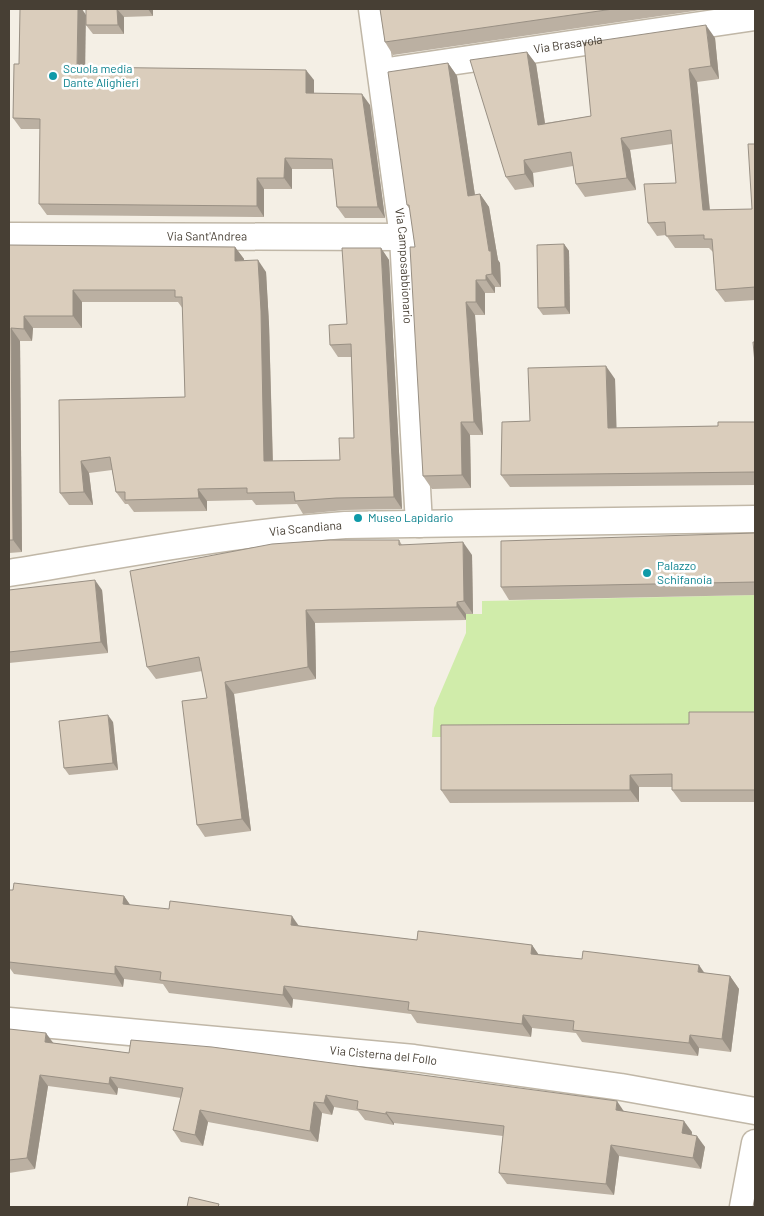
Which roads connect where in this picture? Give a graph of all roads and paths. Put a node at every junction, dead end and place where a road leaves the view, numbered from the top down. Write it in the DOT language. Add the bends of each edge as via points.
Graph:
graph roads {
  1 [pos="372,9"];
  2 [pos="755,17"];
  3 [pos="381,72"];
  4 [pos="9,236"];
  5 [pos="403,237"];
  6 [pos="755,520"];
  7 [pos="419,524"];
  8 [pos="9,573"];
  9 [pos="9,1021"];
  10 [pos="755,1111"];
  11 [pos="755,1142"];
  12 [pos="743,1207"];
  1 -- 3 [label="street, Via Camposabbionario"];
  2 -- 3 [label="street, Via Brasavola"];
  3 -- 5 [label="street, Via Camposabbionario"];
  4 -- 5 [label="street, Via Sant'Andrea"];
  5 -- 7 [label="street, Via Camposabbionario"];
  6 -- 7 [label="street, Via Scandiana"];
  7 -- 8 [label="street, Via Scandiana" via="281,530"];
  9 -- 10 [label="street, Via Cisterna del Follo" via="414,1058 621,1087"];
  11 -- 12 [label="street"];
}
